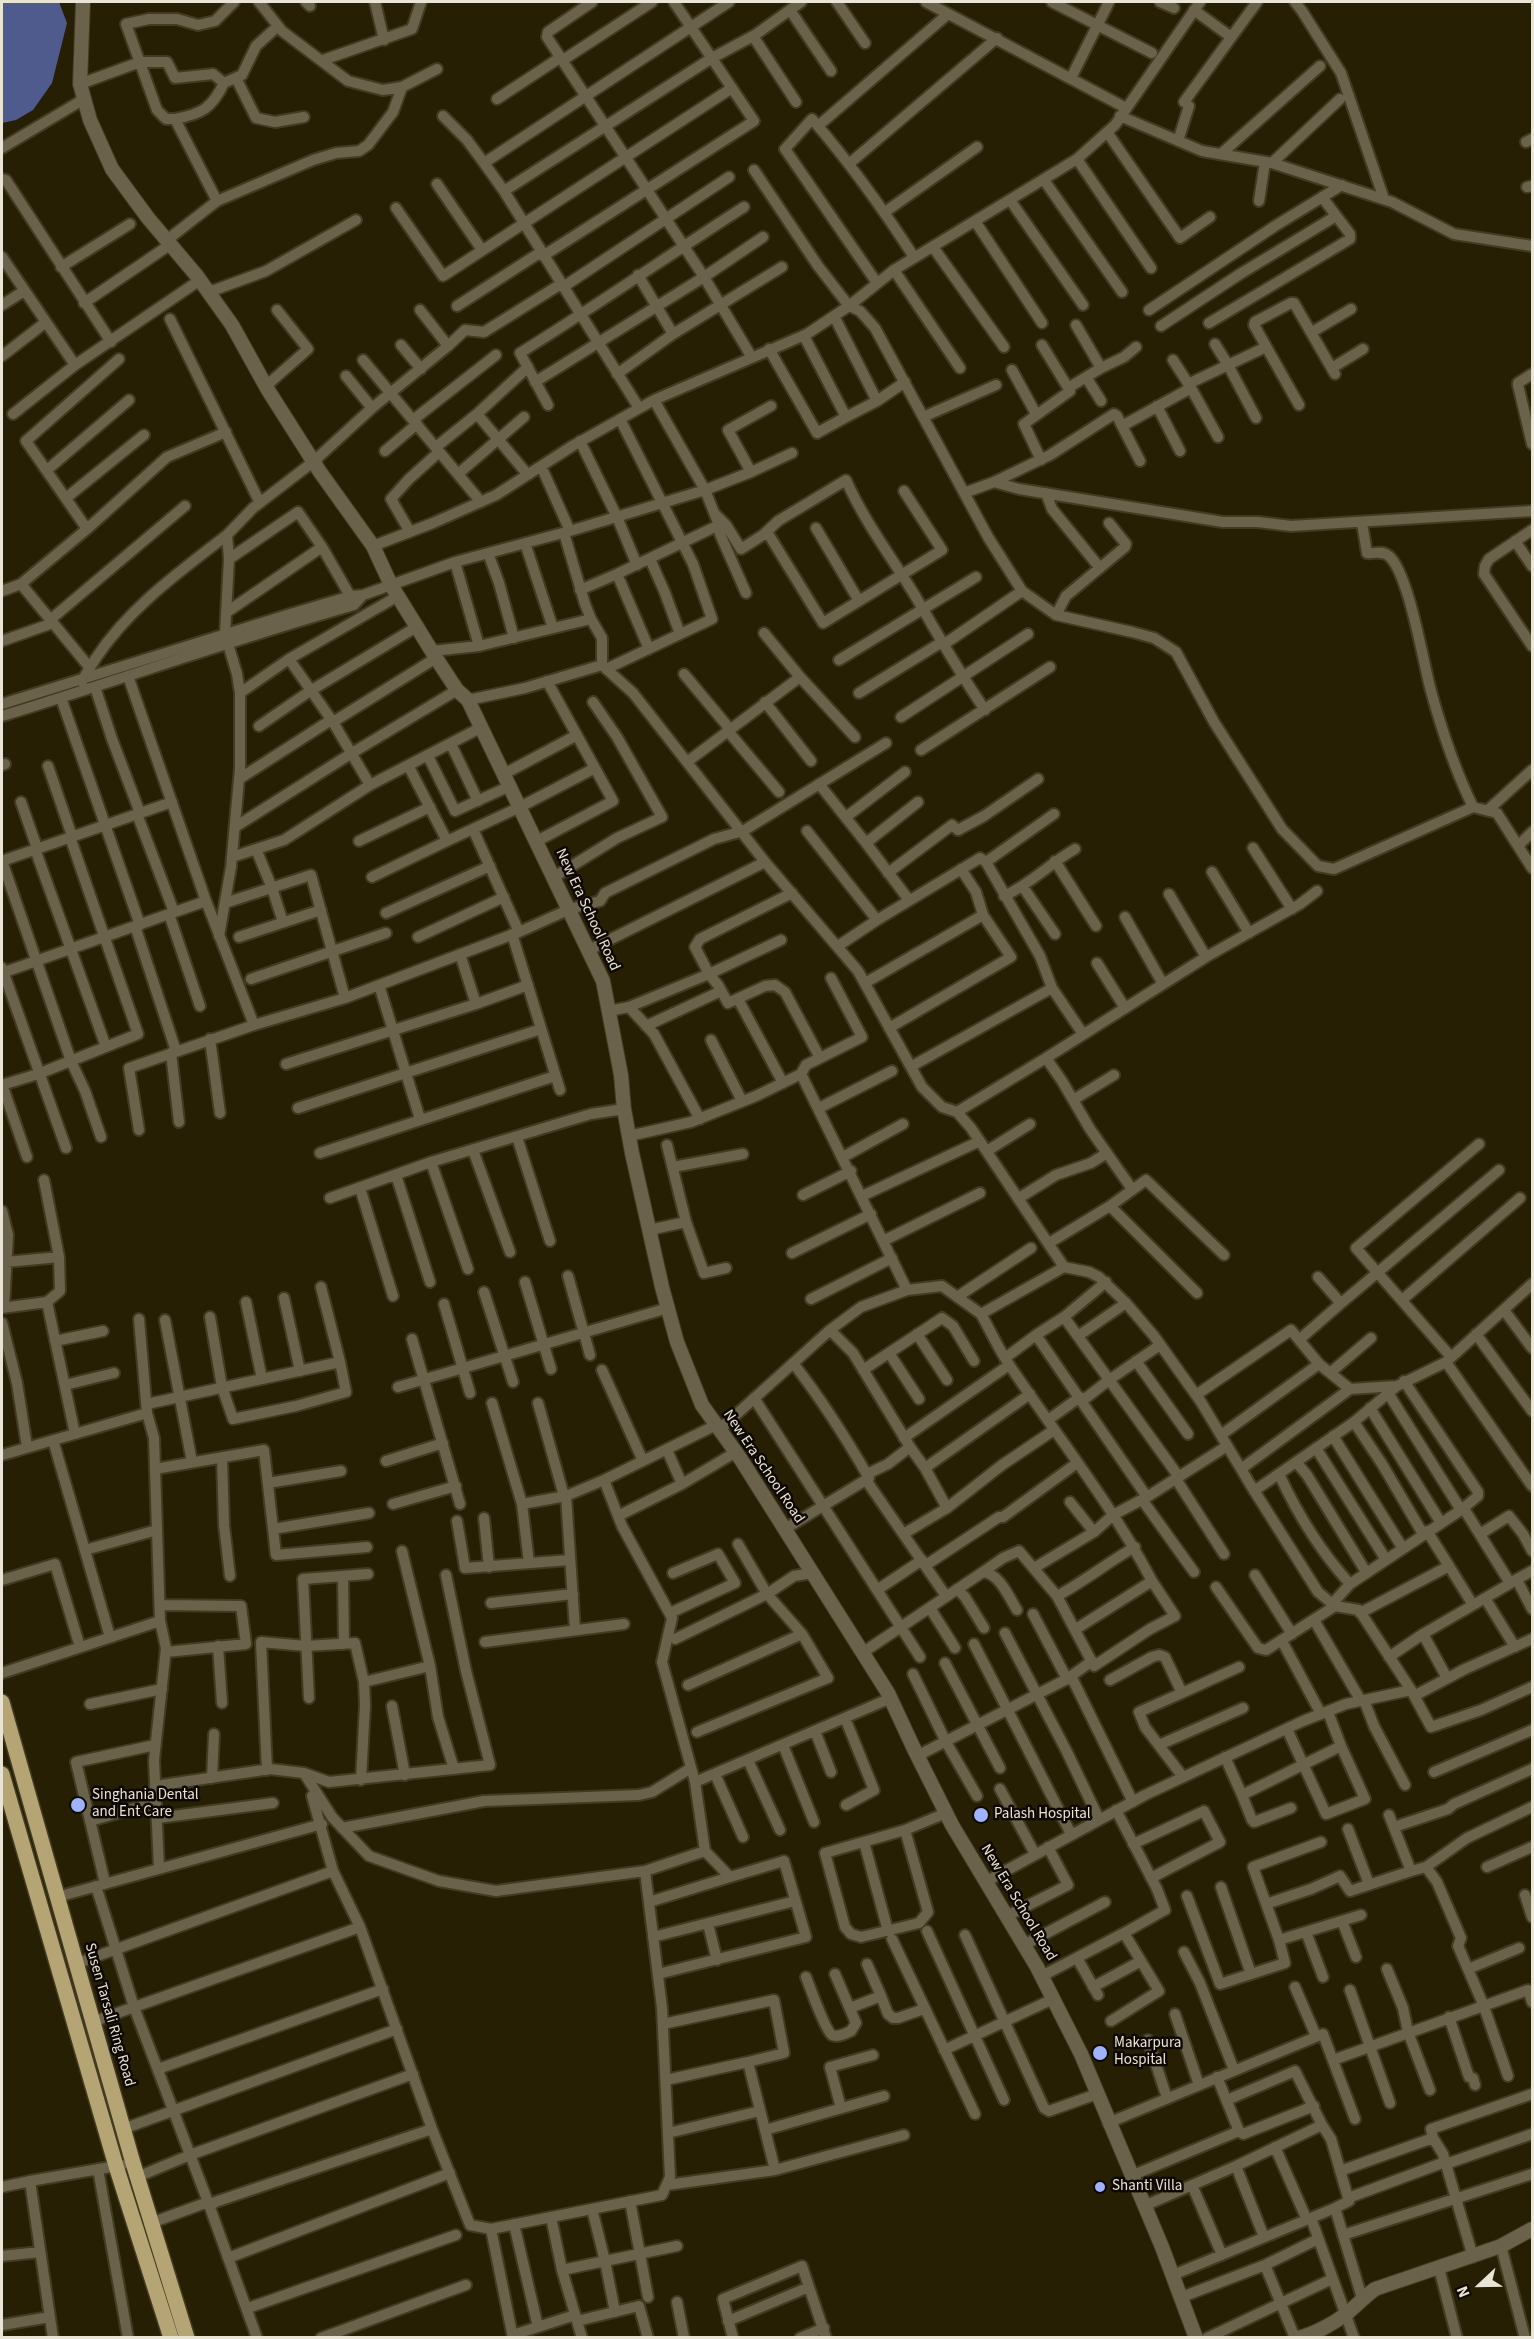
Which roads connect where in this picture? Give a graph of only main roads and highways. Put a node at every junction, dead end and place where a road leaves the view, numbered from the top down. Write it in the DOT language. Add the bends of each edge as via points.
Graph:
graph roads {
  1 [pos="2,1702"];
  2 [pos="2,1774"];
  3 [pos="171,2337"];
  4 [pos="187,2337"];
  1 -- 4 [label="main road, Susen Tarsali Ring Road" via="123,2129"];
  2 -- 3 [label="main road" via="116,2166"];
}
